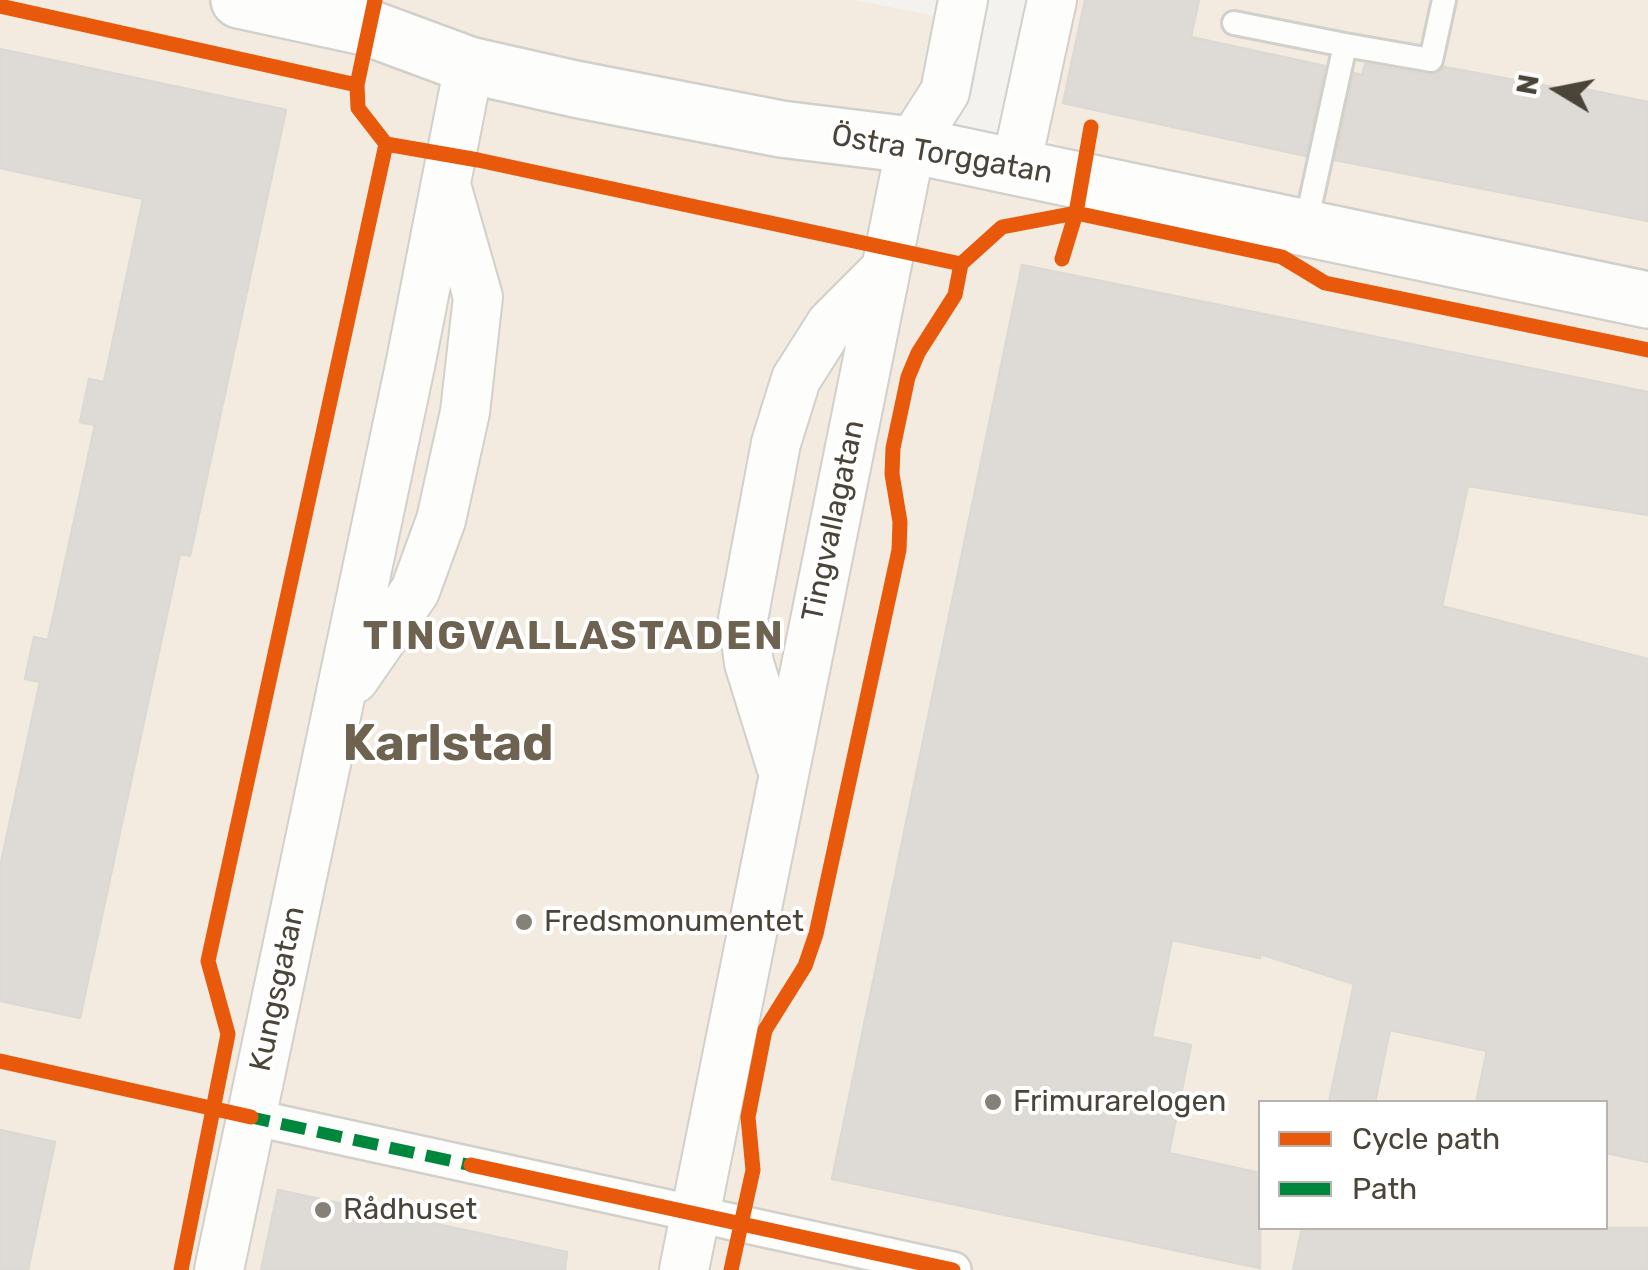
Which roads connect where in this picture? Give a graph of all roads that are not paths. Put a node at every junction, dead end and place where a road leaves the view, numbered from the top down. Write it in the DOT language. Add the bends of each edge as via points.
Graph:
graph roads {
  1 [pos="239,0"];
  2 [pos="963,0"];
  3 [pos="1052,0"];
  4 [pos="1444,0"];
  5 [pos="1234,23"];
  6 [pos="1346,45"];
  7 [pos="469,65"];
  8 [pos="911,146"];
  9 [pos="1016,166"];
  10 [pos="444,179"];
  11 [pos="1304,228"];
  12 [pos="886,269"];
  13 [pos="1648,300"];
  14 [pos="338,708"];
  15 [pos="784,773"];
  16 [pos="251,1117"];
  17 [pos="696,1214"];
  18 [pos="219,1270"];
  19 [pos="684,1270"];
  20 [pos="953,1270"];
  1 -- 7 [label="street, Östra Torggatan" via="369,28"];
  2 -- 8 [label="street, Tingvallagatan" via="945,92"];
  3 -- 9 [label="street"];
  4 -- 6 [label="lane" via="1431,60"];
  5 -- 6 [label="lane"];
  6 -- 11 [label="lane"];
  7 -- 8 [label="street, Östra Torggatan" via="781,130"];
  7 -- 10 [label="street, Kungsgatan"];
  8 -- 9 [label="street, Östra Torggatan"];
  8 -- 12 [label="street, Tingvallagatan"];
  9 -- 11 [label="street, Östra Torggatan"];
  10 -- 14 [label="street, Kungsgatan"];
  10 -- 14 [label="street, Kungsgatan" via="478,297 465,412 441,520 416,591"];
  11 -- 13 [label="street, Östra Torggatan"];
  12 -- 15 [label="street, Tingvallagatan"];
  12 -- 15 [label="street, Tingvallagatan" via="831,324 796,378 776,443 743,619 749,664"];
  14 -- 16 [label="street, Kungsgatan"];
  15 -- 17 [label="street, Tingvallagatan"];
  16 -- 17 [label="street"];
  16 -- 18 [label="street, Kungsgatan"];
  17 -- 19 [label="street, Tingvallagatan"];
  17 -- 20 [label="street"];
}
